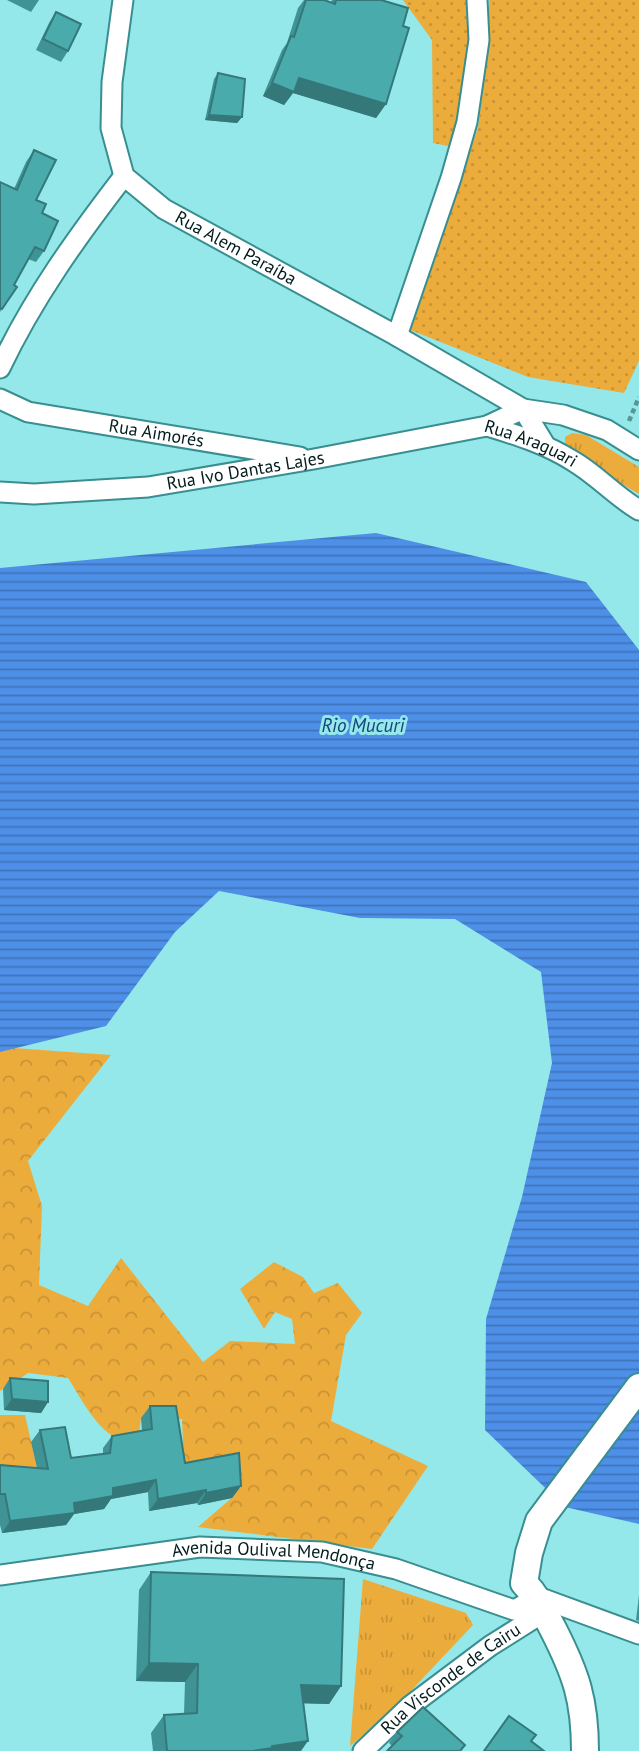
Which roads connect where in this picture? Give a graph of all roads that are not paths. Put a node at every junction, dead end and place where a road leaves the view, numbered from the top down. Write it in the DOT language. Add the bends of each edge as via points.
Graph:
graph roads {
  1 [pos="123,0"];
  2 [pos="477,0"];
  3 [pos="124,176"];
  4 [pos="397,335"];
  5 [pos="0,368"];
  6 [pos="0,399"];
  7 [pos="523,408"];
  8 [pos="487,426"];
  9 [pos="545,445"];
  10 [pos="639,450"];
  11 [pos="314,459"];
  12 [pos="0,492"];
  13 [pos="639,509"];
  14 [pos="639,1387"];
  15 [pos="0,1575"];
  16 [pos="541,1604"];
  17 [pos="639,1634"];
  18 [pos="363,1751"];
  19 [pos="585,1751"];
  1 -- 3 [label="street" via="111,128"];
  2 -- 4 [label="street" via="479,40 467,122"];
  3 -- 4 [label="street, Rua Alem Paraíba" via="164,209"];
  3 -- 5 [label="street" via="65,253"];
  4 -- 7 [label="street, Rua Alem Paraíba"];
  6 -- 11 [label="street, Rua Aimorés" via="28,412"];
  7 -- 8 [label="street, Rua Araguari"];
  7 -- 9 [label="street, Rua Alem Paraíba"];
  7 -- 10 [label="street, Rua Araguari" via="607,430"];
  8 -- 9 [label="street, Rua Araguari"];
  8 -- 11 [label="street, Rua Ivo Dantas Lajes"];
  9 -- 13 [label="street, Rua Araguari"];
  11 -- 12 [label="street, Rua Ivo Dantas Lajes" via="148,487"];
  14 -- 16 [label="street" via="539,1521 524,1583"];
  15 -- 16 [label="street, Avenida Oulival Mendonça" via="200,1547 322,1552 396,1569 514,1610"];
  16 -- 17 [label="street"];
  16 -- 18 [label="street, Rua Visconde de Cairu" via="410,1706"];
  16 -- 19 [label="street" via="573,1668 582,1700"];
}
